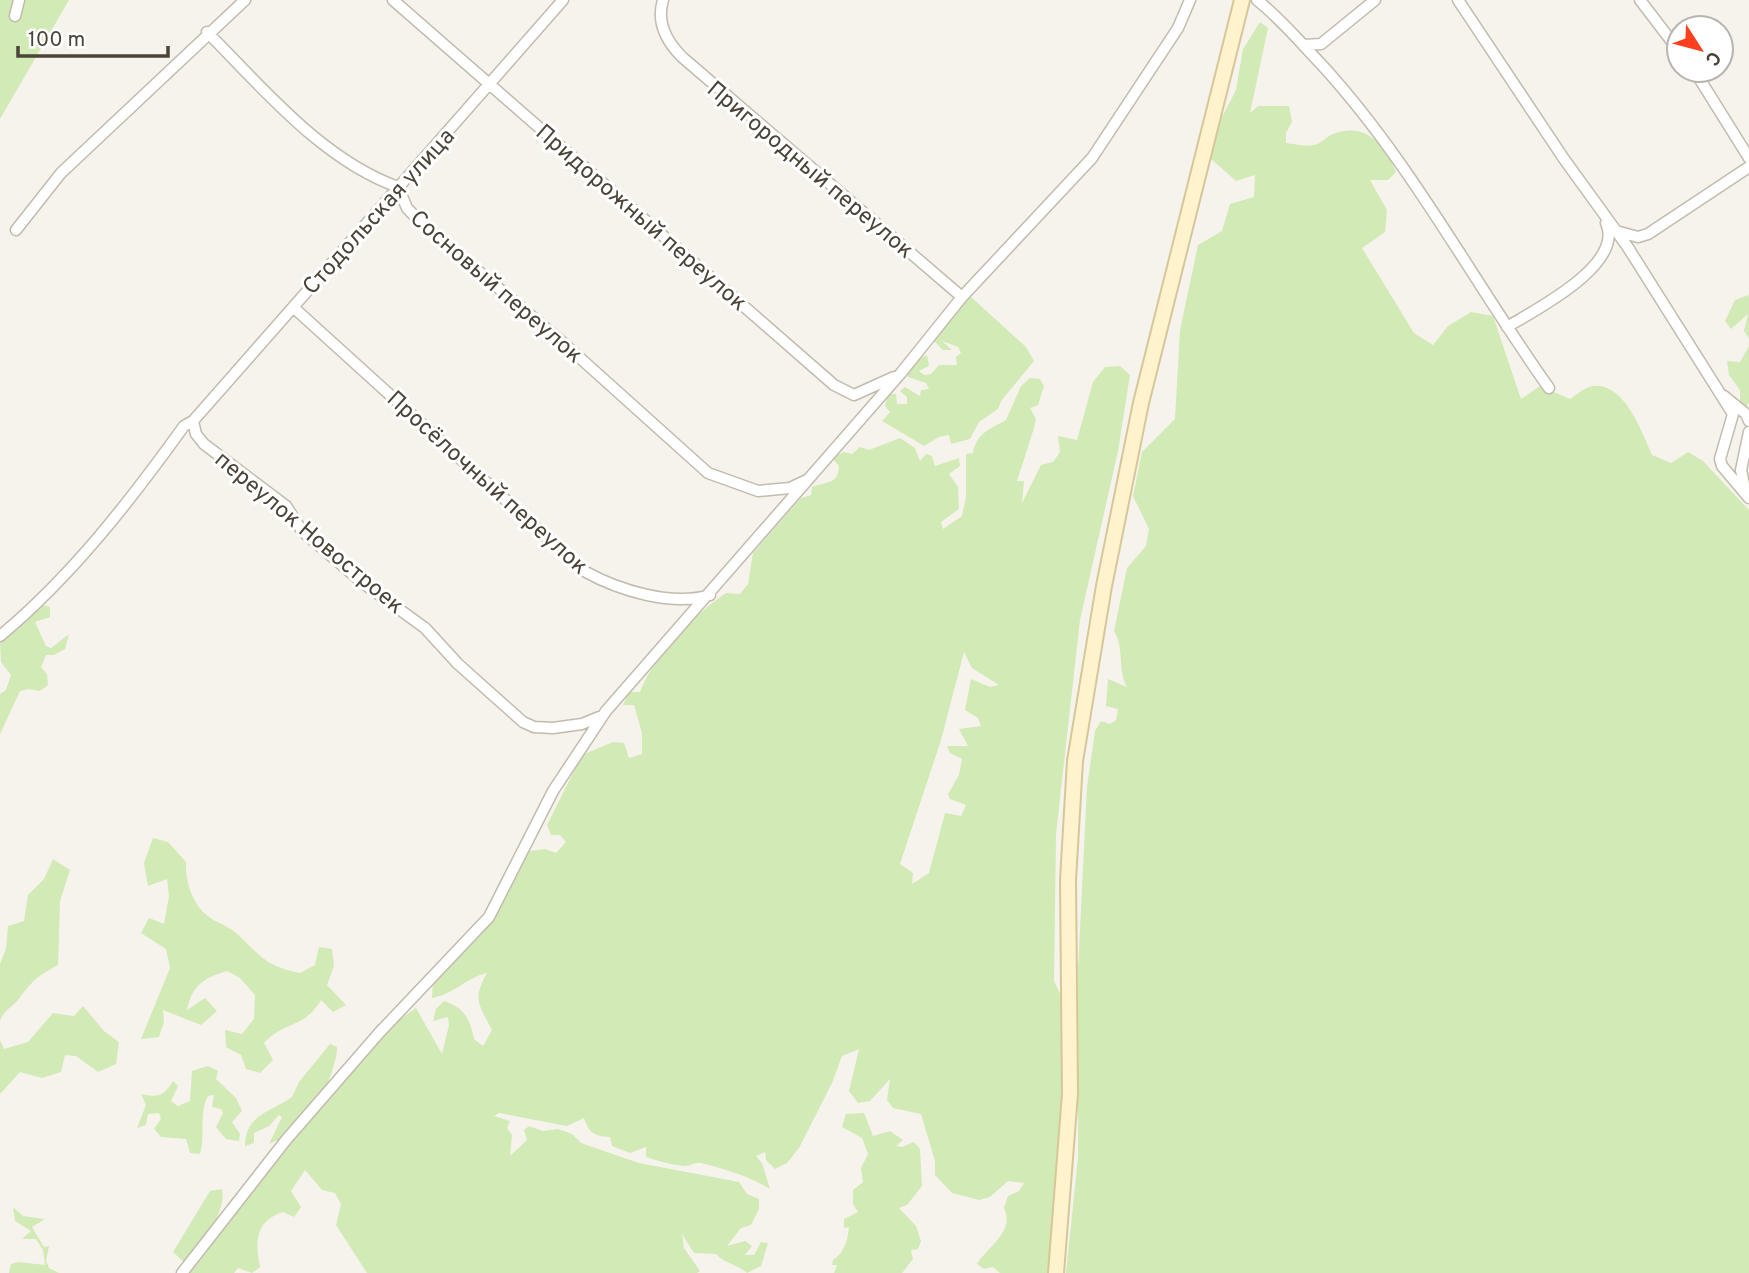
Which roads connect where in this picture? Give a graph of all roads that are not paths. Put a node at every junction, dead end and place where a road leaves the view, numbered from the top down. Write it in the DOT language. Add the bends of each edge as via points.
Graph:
graph roads {
  1 [pos="19,0"];
  2 [pos="245,0"];
  3 [pos="393,0"];
  4 [pos="563,0"];
  5 [pos="663,0"];
  6 [pos="1190,0"];
  7 [pos="1242,0"];
  8 [pos="1257,0"];
  9 [pos="1375,0"];
  10 [pos="1458,0"];
  11 [pos="1640,0"];
  12 [pos="15,16"];
  13 [pos="207,32"];
  14 [pos="1665,33"];
  15 [pos="1303,45"];
  16 [pos="490,84"];
  17 [pos="1703,84"];
  18 [pos="1749,158"];
  19 [pos="1749,167"];
  20 [pos="398,187"];
  21 [pos="1604,216"];
  22 [pos="16,230"];
  23 [pos="1615,231"];
  24 [pos="961,297"];
  25 [pos="293,307"];
  26 [pos="1507,327"];
  27 [pos="901,373"];
  28 [pos="1549,387"];
  29 [pos="1721,394"];
  30 [pos="193,421"];
  31 [pos="1749,421"];
  32 [pos="1749,432"];
  33 [pos="810,478"];
  34 [pos="1749,497"];
  35 [pos="710,594"];
  36 [pos="0,636"];
  37 [pos="606,711"];
  38 [pos="182,1273"];
  39 [pos="1056,1273"];
  1 -- 12 [label="street"];
  2 -- 13 [label="street"];
  3 -- 16 [label="street, Придорожный переулок"];
  4 -- 16 [label="street, Стодольская улица"];
  5 -- 24 [label="street, Пригородный переулок" via="660,15 665,36 707,82 818,171"];
  6 -- 24 [label="street" via="1178,28 1092,158"];
  7 -- 39 [label="street" via="1141,403 1075,761 1069,868 1070,1094"];
  8 -- 15 [label="street"];
  9 -- 15 [label="street" via="1321,44"];
  10 -- 21 [label="street"];
  11 -- 14 [label="street"];
  13 -- 20 [label="street, Сосновый переулок" via="297,122 362,171"];
  13 -- 22 [label="street" via="61,173"];
  15 -- 26 [label="street" via="1353,98 1390,147"];
  16 -- 20 [label="street, Стодольская улица"];
  16 -- 27 [label="street, Придорожный переулок" via="842,391 866,392"];
  17 -- 18 [label="street"];
  19 -- 23 [label="street" via="1648,234 1638,237"];
  20 -- 25 [label="street, Стодольская улица"];
  20 -- 33 [label="street, Сосновый переулок" via="407,208 420,222 708,473 758,492 790,488"];
  21 -- 23 [label="street"];
  21 -- 26 [label="street" via="1611,232 1597,264"];
  23 -- 29 [label="street"];
  24 -- 27 [label="street"];
  25 -- 30 [label="street, Стодольская улица"];
  25 -- 35 [label="street, Просёлочный переулок" via="584,571 621,586 674,598"];
  26 -- 28 [label="street"];
  27 -- 33 [label="street"];
  29 -- 31 [label="street"];
  29 -- 34 [label="street" via="1733,414 1720,459"];
  30 -- 36 [label="street, Стодольская улица" via="184,426 131,498 44,596"];
  30 -- 37 [label="street, переулок Новостроек" via="195,434 204,444 286,506 302,531 425,628 523,722 534,727 569,726"];
  32 -- 34 [label="street" via="1741,470"];
  33 -- 35 [label="street"];
  35 -- 37 [label="street"];
  37 -- 38 [label="street" via="553,791 489,918 379,1033 286,1140"];
}
